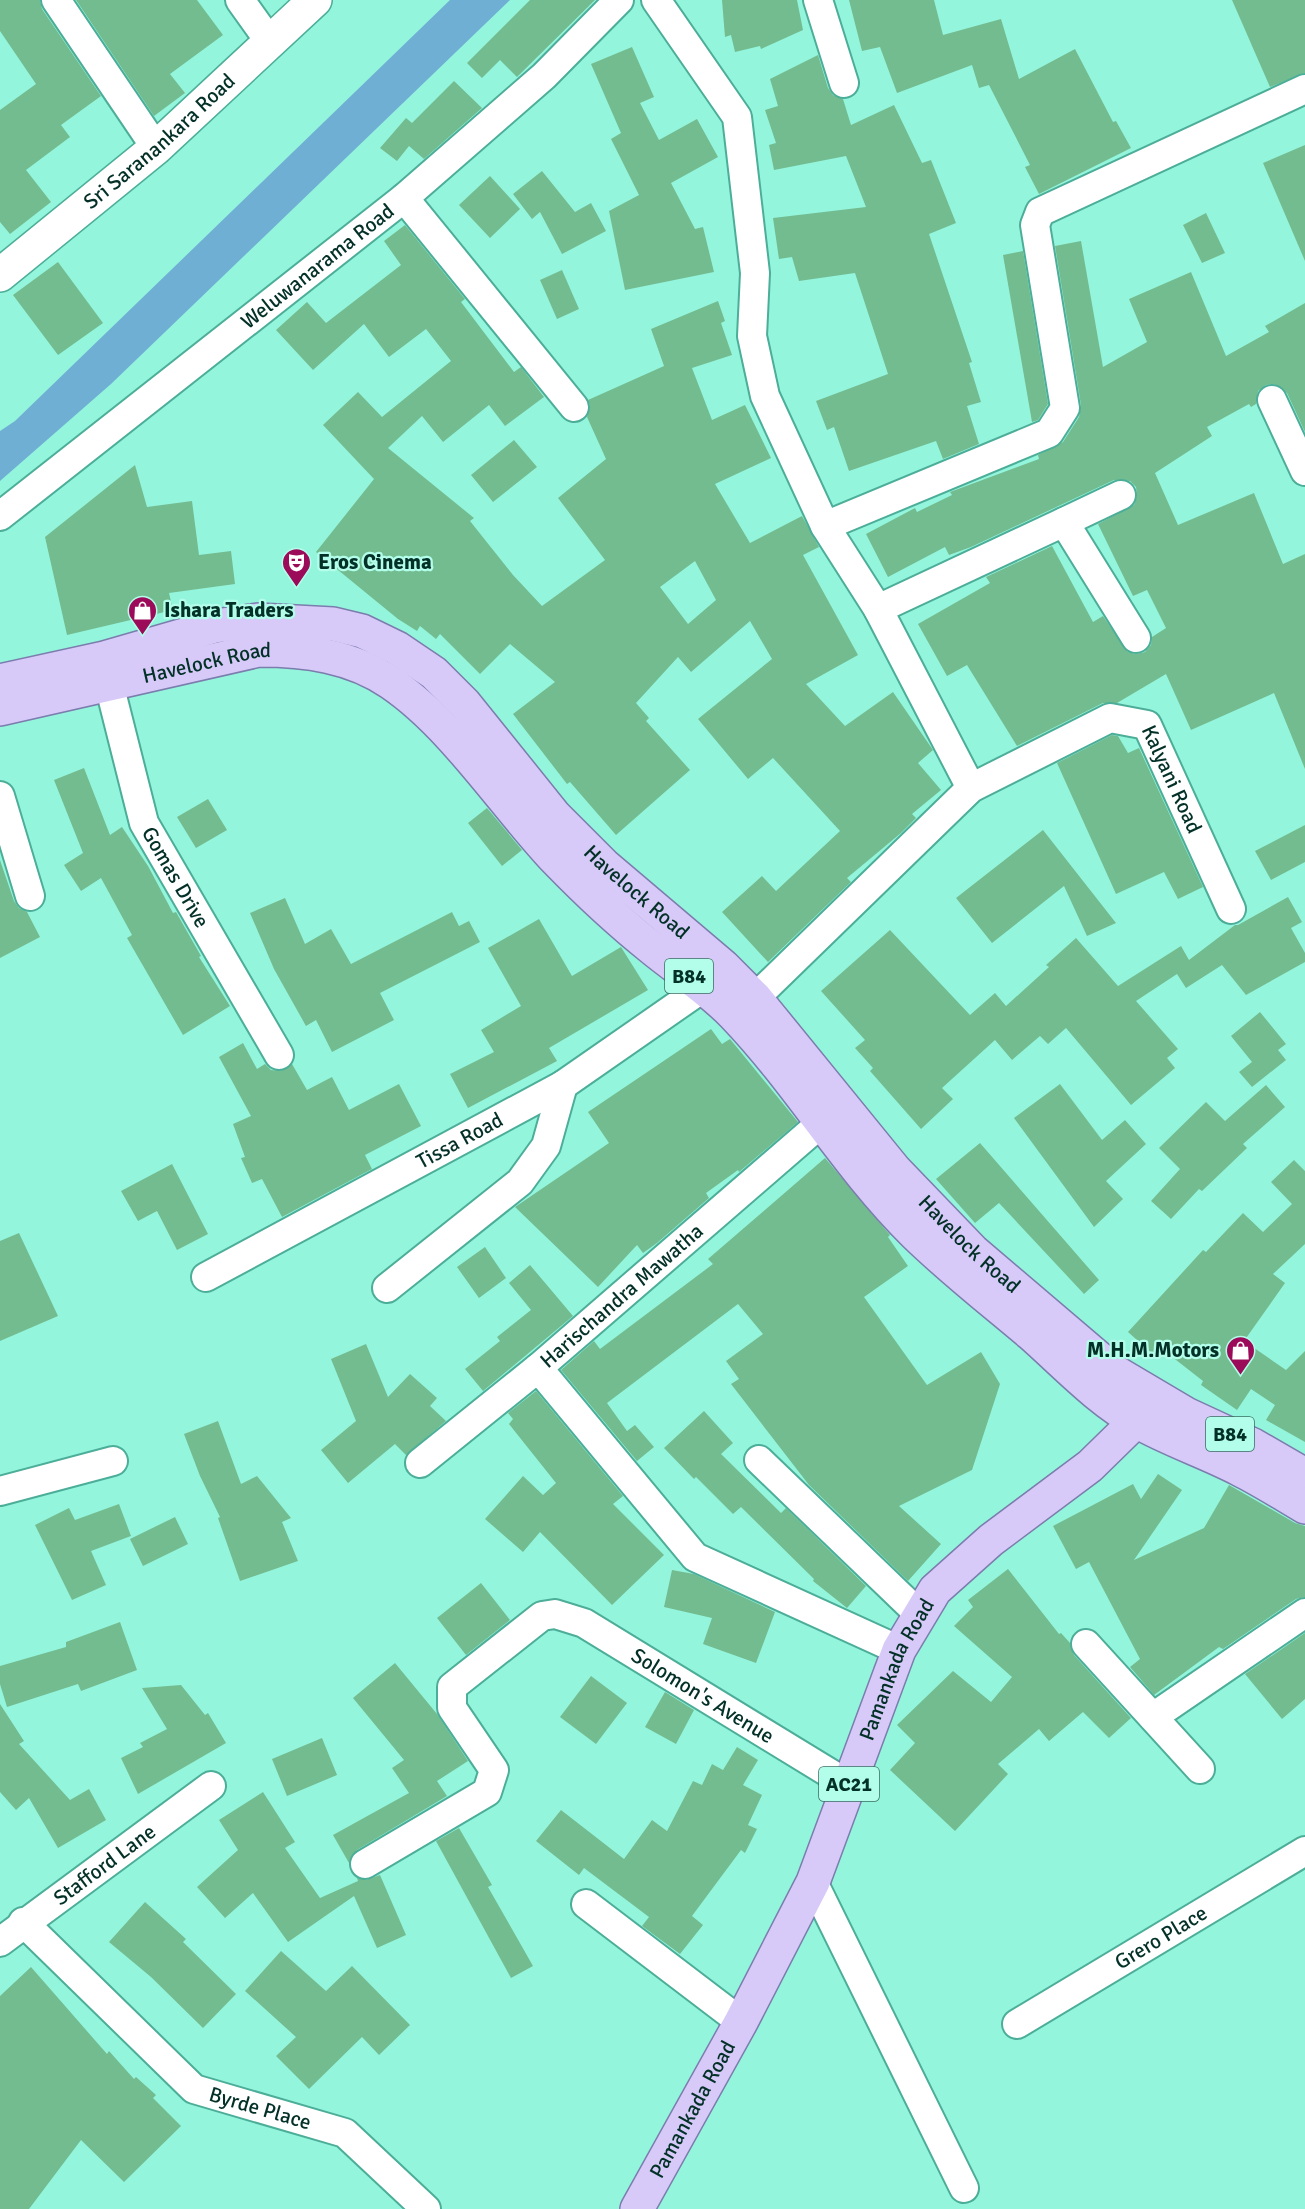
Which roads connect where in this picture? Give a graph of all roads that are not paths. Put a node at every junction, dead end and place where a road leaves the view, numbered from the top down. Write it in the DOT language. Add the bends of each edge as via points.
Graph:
graph roads {
  1 [pos="56,0"];
  2 [pos="240,0"];
  3 [pos="315,0"];
  4 [pos="619,0"];
  5 [pos="656,0"];
  6 [pos="818,0"];
  7 [pos="270,42"];
  8 [pos="844,83"];
  9 [pos="1305,89"];
  10 [pos="156,147"];
  11 [pos="404,198"];
  12 [pos="0,275"];
  13 [pos="1272,400"];
  14 [pos="574,407"];
  15 [pos="1305,471"];
  16 [pos="1121,495"];
  17 [pos="0,516"];
  18 [pos="1064,522"];
  19 [pos="825,526"];
  20 [pos="878,609"];
  21 [pos="1136,638"];
  22 [pos="0,681"];
  23 [pos="109,684"];
  24 [pos="0,709"];
  25 [pos="971,788"];
  26 [pos="0,796"];
  27 [pos="30,896"];
  28 [pos="1231,909"];
  29 [pos="704,987"];
  30 [pos="755,998"];
  31 [pos="279,1055"];
  32 [pos="563,1085"];
  33 [pos="820,1124"];
  34 [pos="206,1277"];
  35 [pos="387,1288"];
  36 [pos="538,1368"];
  37 [pos="1145,1409"];
  38 [pos="759,1460"];
  39 [pos="113,1461"];
  40 [pos="420,1463"];
  41 [pos="1305,1474"];
  42 [pos="0,1491"];
  43 [pos="1305,1506"];
  44 [pos="1305,1613"];
  45 [pos="920,1615"];
  46 [pos="1086,1644"];
  47 [pos="899,1650"];
  48 [pos="1153,1717"];
  49 [pos="1200,1770"];
  50 [pos="849,1785"];
  51 [pos="211,1786"];
  52 [pos="1305,1851"];
  53 [pos="365,1864"];
  54 [pos="813,1882"];
  55 [pos="586,1904"];
  56 [pos="23,1922"];
  57 [pos="0,1942"];
  58 [pos="741,2022"];
  59 [pos="1017,2024"];
  60 [pos="964,2188"];
  61 [pos="426,2209"];
  62 [pos="637,2209"];
  1 -- 10 [label="street"];
  2 -- 7 [label="street"];
  3 -- 7 [label="main road, Sri Saranankara Road"];
  4 -- 11 [label="street, Weluwanarama Road" via="544,76"];
  5 -- 19 [label="street" via="737,117 755,273 752,336 765,396"];
  6 -- 8 [label="street"];
  7 -- 10 [label="main road, Sri Saranankara Road"];
  9 -- 19 [label="street" via="1040,212 1035,225 1065,408 1049,433"];
  10 -- 12 [label="main road, Sri Saranankara Road"];
  11 -- 14 [label="street"];
  11 -- 17 [label="street, Weluwanarama Road"];
  13 -- 15 [label="street"];
  16 -- 18 [label="street"];
  18 -- 20 [label="street"];
  18 -- 21 [label="street"];
  19 -- 20 [label="street"];
  20 -- 25 [label="street"];
  22 -- 30 [label="main road, Havelock Road / B84" via="258,620 333,624 362,631 434,673 465,704 555,816 603,865 723,966"];
  23 -- 24 [label="main road, Havelock Road / B84"];
  23 -- 29 [label="main road, Havelock Road / B84" via="259,650 300,650 329,656 388,681 445,731 555,859 602,907"];
  23 -- 31 [label="street, Gomas Drive" via="144,823"];
  25 -- 28 [label="street, Kalyani Road" via="1110,718 1147,725"];
  25 -- 30 [label="street"];
  26 -- 27 [label="street"];
  29 -- 32 [label="street, Tissa Road"];
  29 -- 33 [label="main road, Havelock Road / B84" via="734,1016"];
  30 -- 37 [label="main road, Havelock Road / B84" via="895,1170 973,1251 1115,1372"];
  32 -- 34 [label="street, Tissa Road"];
  32 -- 35 [label="street" via="546,1146 520,1182"];
  33 -- 36 [label="street, Harischandra Mawatha"];
  33 -- 37 [label="main road, Havelock Road / B84" via="855,1169 915,1233 1099,1394"];
  36 -- 40 [label="street, Harischandra Mawatha"];
  36 -- 47 [label="street" via="695,1557"];
  37 -- 41 [label="main road, Havelock Road / B84"];
  37 -- 43 [label="main road, Havelock Road / B84"];
  37 -- 45 [label="main road, Pamankada Road / AC21" via="1090,1466 991,1540 935,1590"];
  38 -- 45 [label="street"];
  39 -- 42 [label="street"];
  44 -- 48 [label="street"];
  45 -- 47 [label="main road, Pamankada Road / AC21"];
  46 -- 48 [label="street"];
  47 -- 50 [label="main road, Pamankada Road / AC21"];
  48 -- 49 [label="street"];
  50 -- 53 [label="street, Solomon's Avenue" via="584,1623 555,1614 542,1616 452,1687 452,1708 494,1770 487,1792"];
  50 -- 54 [label="main road, Pamankada Road / AC21"];
  51 -- 56 [label="street, Stafford Lane"];
  52 -- 59 [label="street, Grero Place"];
  54 -- 58 [label="main road, Pamankada Road / AC21"];
  54 -- 60 [label="street"];
  55 -- 58 [label="street"];
  56 -- 57 [label="street, Stafford Lane"];
  56 -- 61 [label="street, Byrde Place" via="194,2089 345,2133"];
  58 -- 62 [label="main road, Pamankada Road / AC21"];
}
